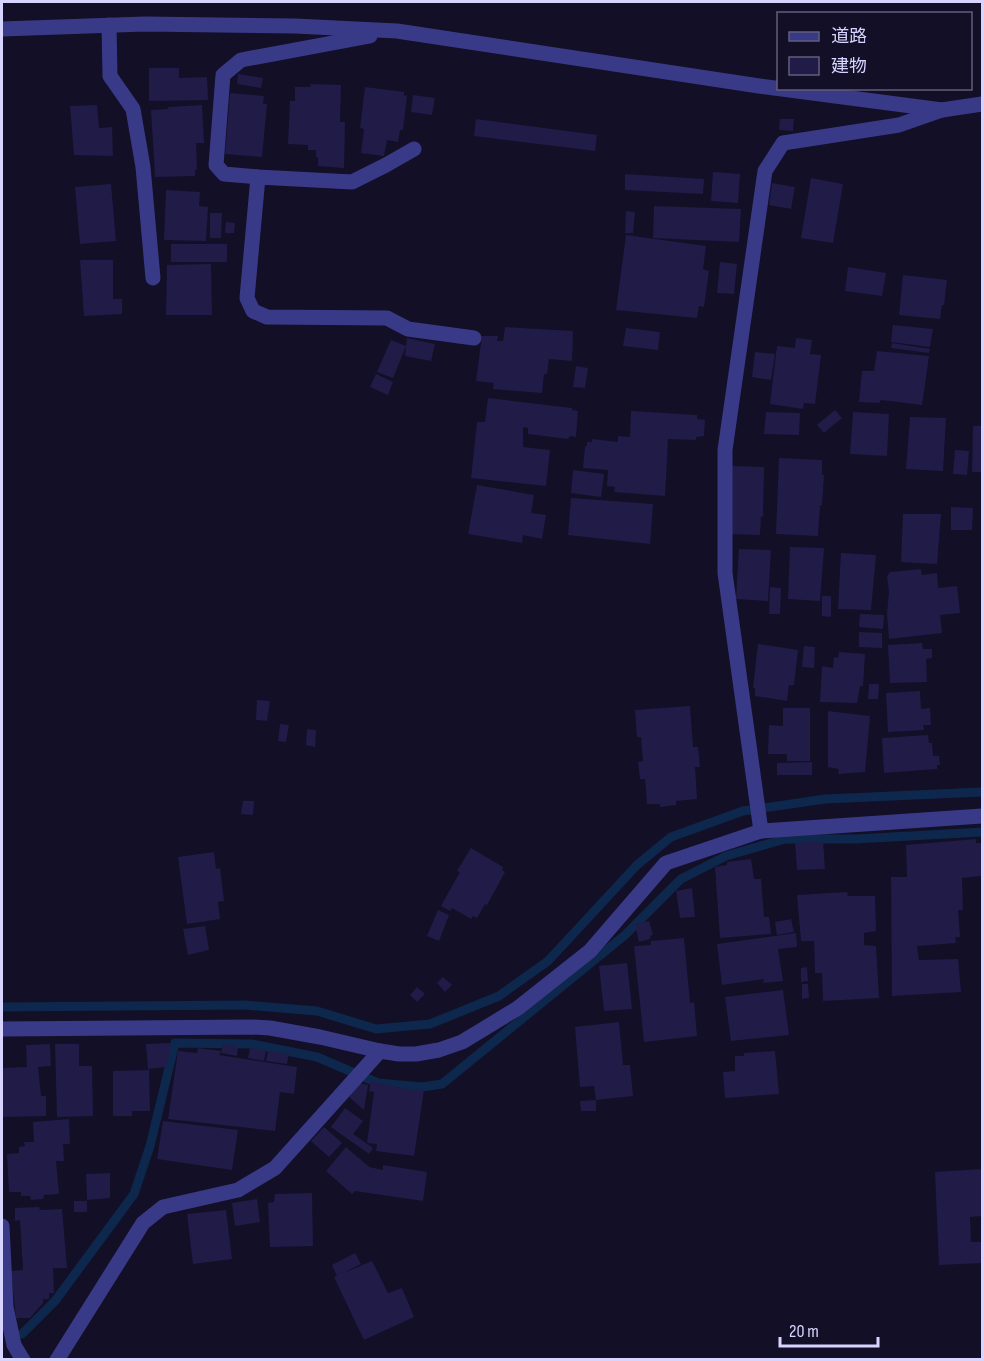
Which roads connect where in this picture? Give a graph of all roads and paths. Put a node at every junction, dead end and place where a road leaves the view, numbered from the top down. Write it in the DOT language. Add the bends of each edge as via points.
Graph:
graph roads {
  1 [pos="109,25"];
  2 [pos="2,29"];
  3 [pos="397,31"];
  4 [pos="777,88"];
  5 [pos="790,90"];
  6 [pos="982,104"];
  7 [pos="942,110"];
  8 [pos="414,149"];
  9 [pos="258,177"];
  10 [pos="153,278"];
  11 [pos="474,338"];
  12 [pos="982,816"];
  13 [pos="760,824"];
  14 [pos="2,1029"];
  15 [pos="380,1051"];
  16 [pos="2,1227"];
  17 [pos="23,1359"];
  18 [pos="57,1359"];
  1 -- 2 [label="street"];
  1 -- 3 [label="street"];
  1 -- 10 [label="street" via="110,76 133,109 143,167"];
  3 -- 4 [label="street"];
  3 -- 9 [label="street" via="242,60 223,75 216,165 224,174"];
  5 -- 7 [label="street"];
  6 -- 7 [label="street"];
  7 -- 13 [label="street" via="899,125 783,143 765,171 725,450 725,573"];
  8 -- 9 [label="street" via="352,182"];
  9 -- 11 [label="street" via="247,298 253,311 267,317 387,318 408,329"];
  12 -- 13 [label="street"];
  13 -- 15 [label="street" via="666,863 590,951 518,1008 462,1042 416,1054"];
  14 -- 15 [label="street" via="261,1028"];
  15 -- 18 [label="street" via="275,1168 238,1190 163,1207 143,1223"];
  16 -- 17 [label="street" via="6,1307 14,1345"];
}
